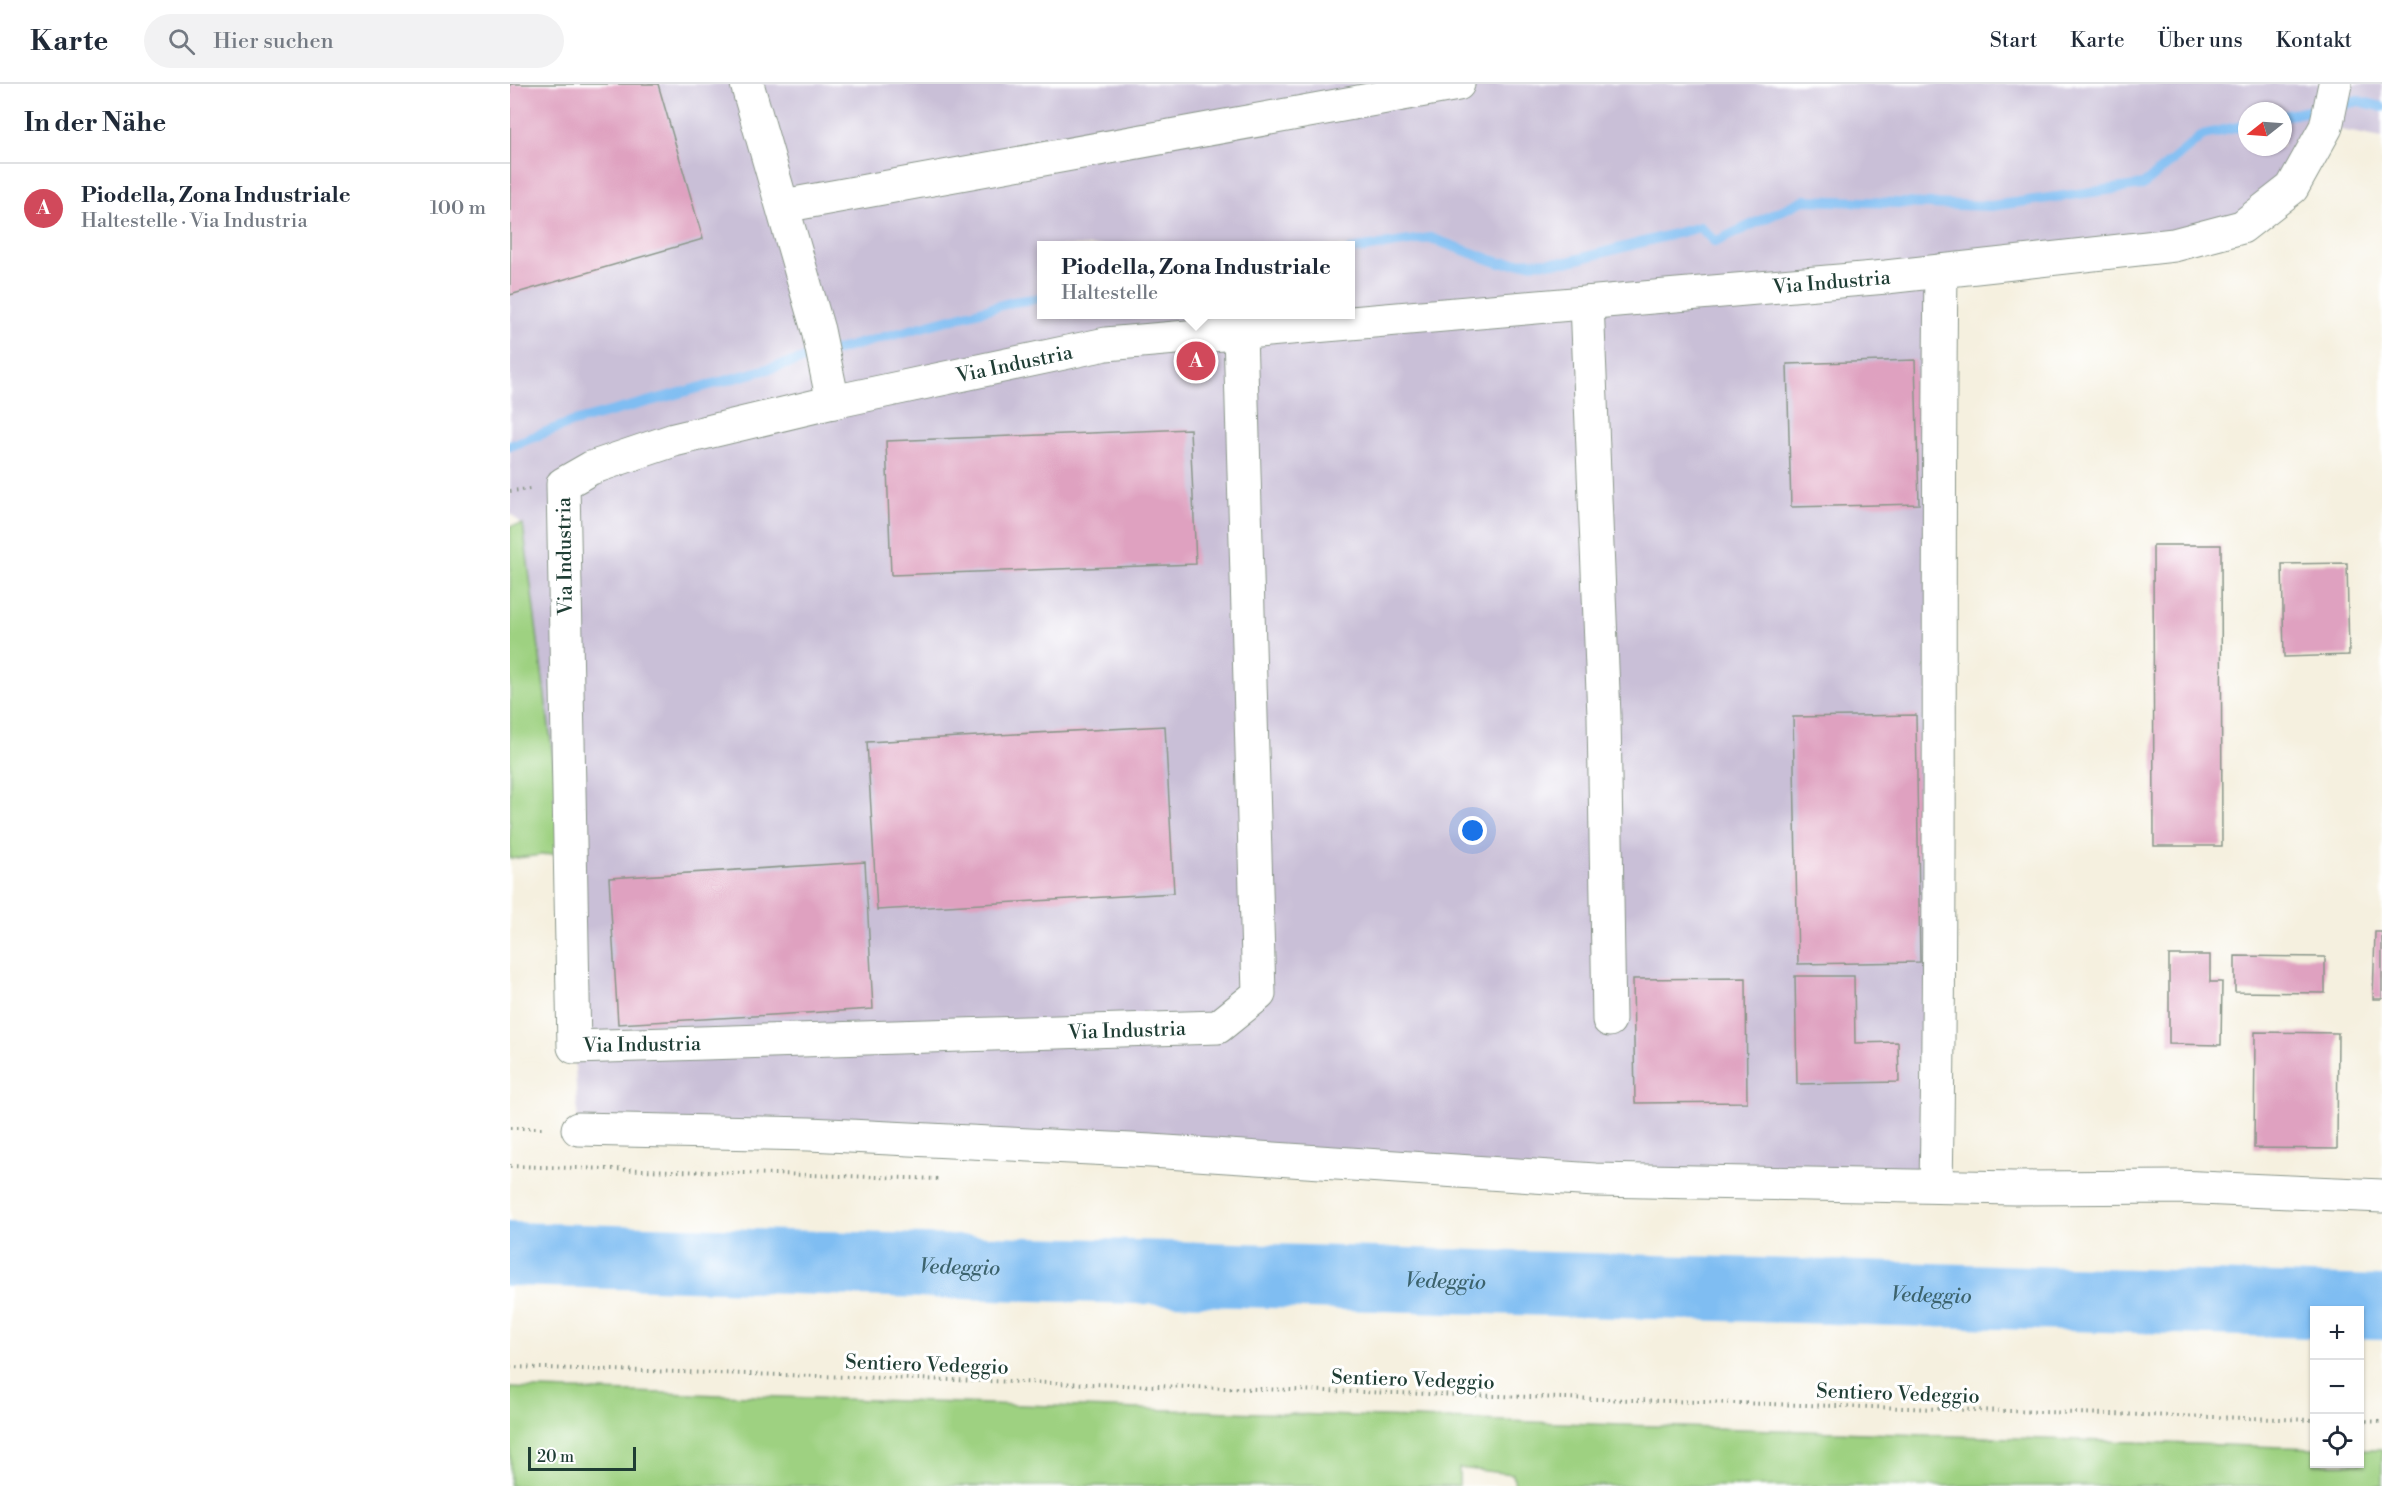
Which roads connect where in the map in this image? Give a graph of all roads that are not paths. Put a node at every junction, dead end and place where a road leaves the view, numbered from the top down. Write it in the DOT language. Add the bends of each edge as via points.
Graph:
graph roads {
  1 [pos="747,84"];
  2 [pos="1458,84"];
  3 [pos="2335,84"];
  4 [pos="783,206"];
  5 [pos="1941,271"];
  6 [pos="1587,303"];
  7 [pos="1239,333"];
  8 [pos="833,402"];
  9 [pos="1609,1020"];
  10 [pos="578,1129"];
  11 [pos="1936,1186"];
  12 [pos="2382,1196"];
  1 -- 4 [label="street"];
  2 -- 4 [label="street"];
  3 -- 5 [label="street, Via Industria" via="2326,127 2292,188 2242,227 2174,245"];
  4 -- 8 [label="street" via="818,330"];
  5 -- 6 [label="street, Via Industria"];
  5 -- 11 [label="street"];
  6 -- 7 [label="street, Via Industria"];
  6 -- 9 [label="street" via="1604,716"];
  7 -- 8 [label="street, Via Industria" via="1106,344"];
  7 -- 8 [label="street, Via Industria" via="1259,994 1218,1027 574,1047 563,484 591,468 674,440"];
  10 -- 11 [label="street" via="809,1134 1151,1151 1594,1180"];
  11 -- 12 [label="street" via="2178,1187"];
}
